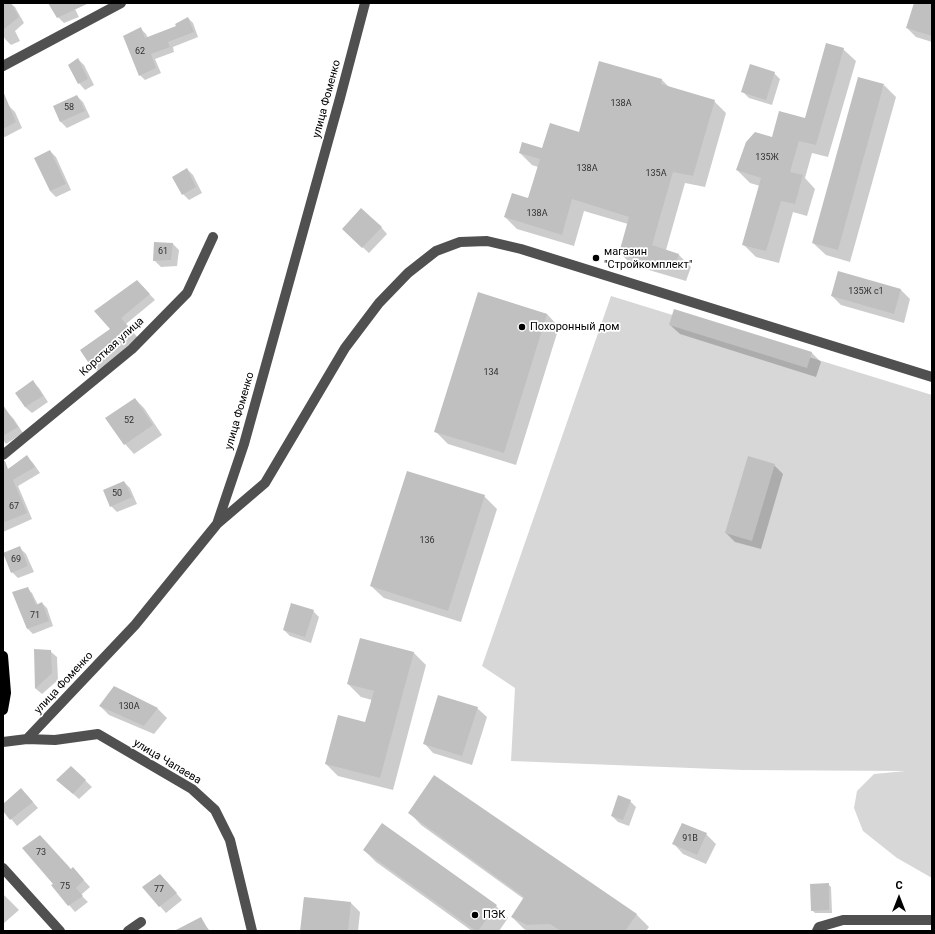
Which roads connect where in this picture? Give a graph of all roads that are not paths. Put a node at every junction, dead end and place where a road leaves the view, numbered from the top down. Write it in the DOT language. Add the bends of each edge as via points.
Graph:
graph roads {
  1 [pos="121,3"];
  2 [pos="364,3"];
  3 [pos="3,66"];
  4 [pos="213,237"];
  5 [pos="932,378"];
  6 [pos="3,454"];
  7 [pos="217,524"];
  8 [pos="3,656"];
  9 [pos="3,710"];
  10 [pos="27,739"];
  11 [pos="3,742"];
  12 [pos="3,868"];
  13 [pos="932,920"];
  14 [pos="141,922"];
  15 [pos="60,931"];
  16 [pos="128,931"];
  17 [pos="252,931"];
  18 [pos="818,931"];
  1 -- 3 [label="street"];
  2 -- 7 [label="street, улица Фоменко" via="246,436"];
  4 -- 6 [label="street, Короткая улица" via="187,293 132,349"];
  5 -- 7 [label="street" via="521,249 487,241 460,242 436,250 408,273 379,304 345,348 265,483"];
  7 -- 10 [label="street, улица Фоменко" via="135,625"];
  8 -- 9 [label="main road" via="6,694"];
  10 -- 11 [label="street"];
  10 -- 17 [label="street, улица Чапаева" via="55,740 98,734 192,789 215,810 230,840"];
  12 -- 15 [label="street"];
  13 -- 18 [label="street" via="843,920 819,927"];
  14 -- 16 [label="street"];
}
